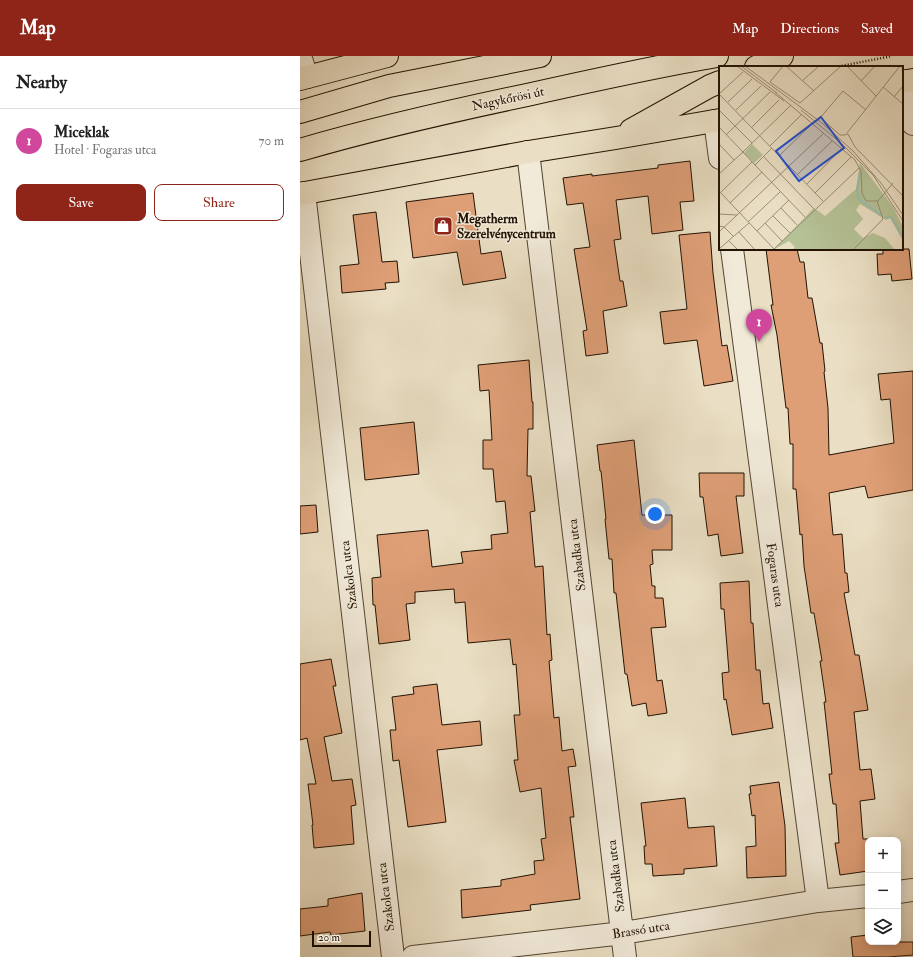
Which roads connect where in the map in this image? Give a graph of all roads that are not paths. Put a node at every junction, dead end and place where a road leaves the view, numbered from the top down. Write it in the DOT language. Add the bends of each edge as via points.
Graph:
graph roads {
  1 [pos="300,56"];
  2 [pos="387,56"];
  3 [pos="540,56"];
  4 [pos="717,56"];
  5 [pos="782,56"];
  6 [pos="758,66"];
  7 [pos="304,78"];
  8 [pos="907,81"];
  9 [pos="719,82"];
  10 [pos="300,112"];
  11 [pos="718,121"];
  12 [pos="913,124"];
  13 [pos="616,138"];
  14 [pos="719,140"];
  15 [pos="300,150"];
  16 [pos="528,152"];
  17 [pos="302,194"];
  18 [pos="732,250"];
  19 [pos="913,890"];
  20 [pos="901,892"];
  21 [pos="865,896"];
  22 [pos="818,901"];
  23 [pos="622,933"];
  24 [pos="393,957"];
  25 [pos="413,957"];
  26 [pos="625,957"];
  1 -- 7 [label="street"];
  2 -- 7 [label="main road"];
  3 -- 10 [label="main road" via="389,86"];
  4 -- 15 [label="main road, Nagykőrösi út" via="468,108 335,139"];
  5 -- 6 [label="main road"];
  8 -- 12 [label="street"];
  9 -- 13 [label="main road"];
  11 -- 13 [label="main road"];
  11 -- 14 [label="street"];
  13 -- 16 [label="main road"];
  16 -- 17 [label="main road"];
  16 -- 23 [label="street, Szabadka utca"];
  17 -- 24 [label="street, Szakolca utca"];
  18 -- 22 [label="street, Fogaras utca"];
  19 -- 20 [label="street"];
  21 -- 22 [label="street, Brassó utca"];
  22 -- 23 [label="street, Brassó utca"];
  23 -- 25 [label="street, Brassó utca"];
  23 -- 26 [label="street, Szabadka utca"];
}
